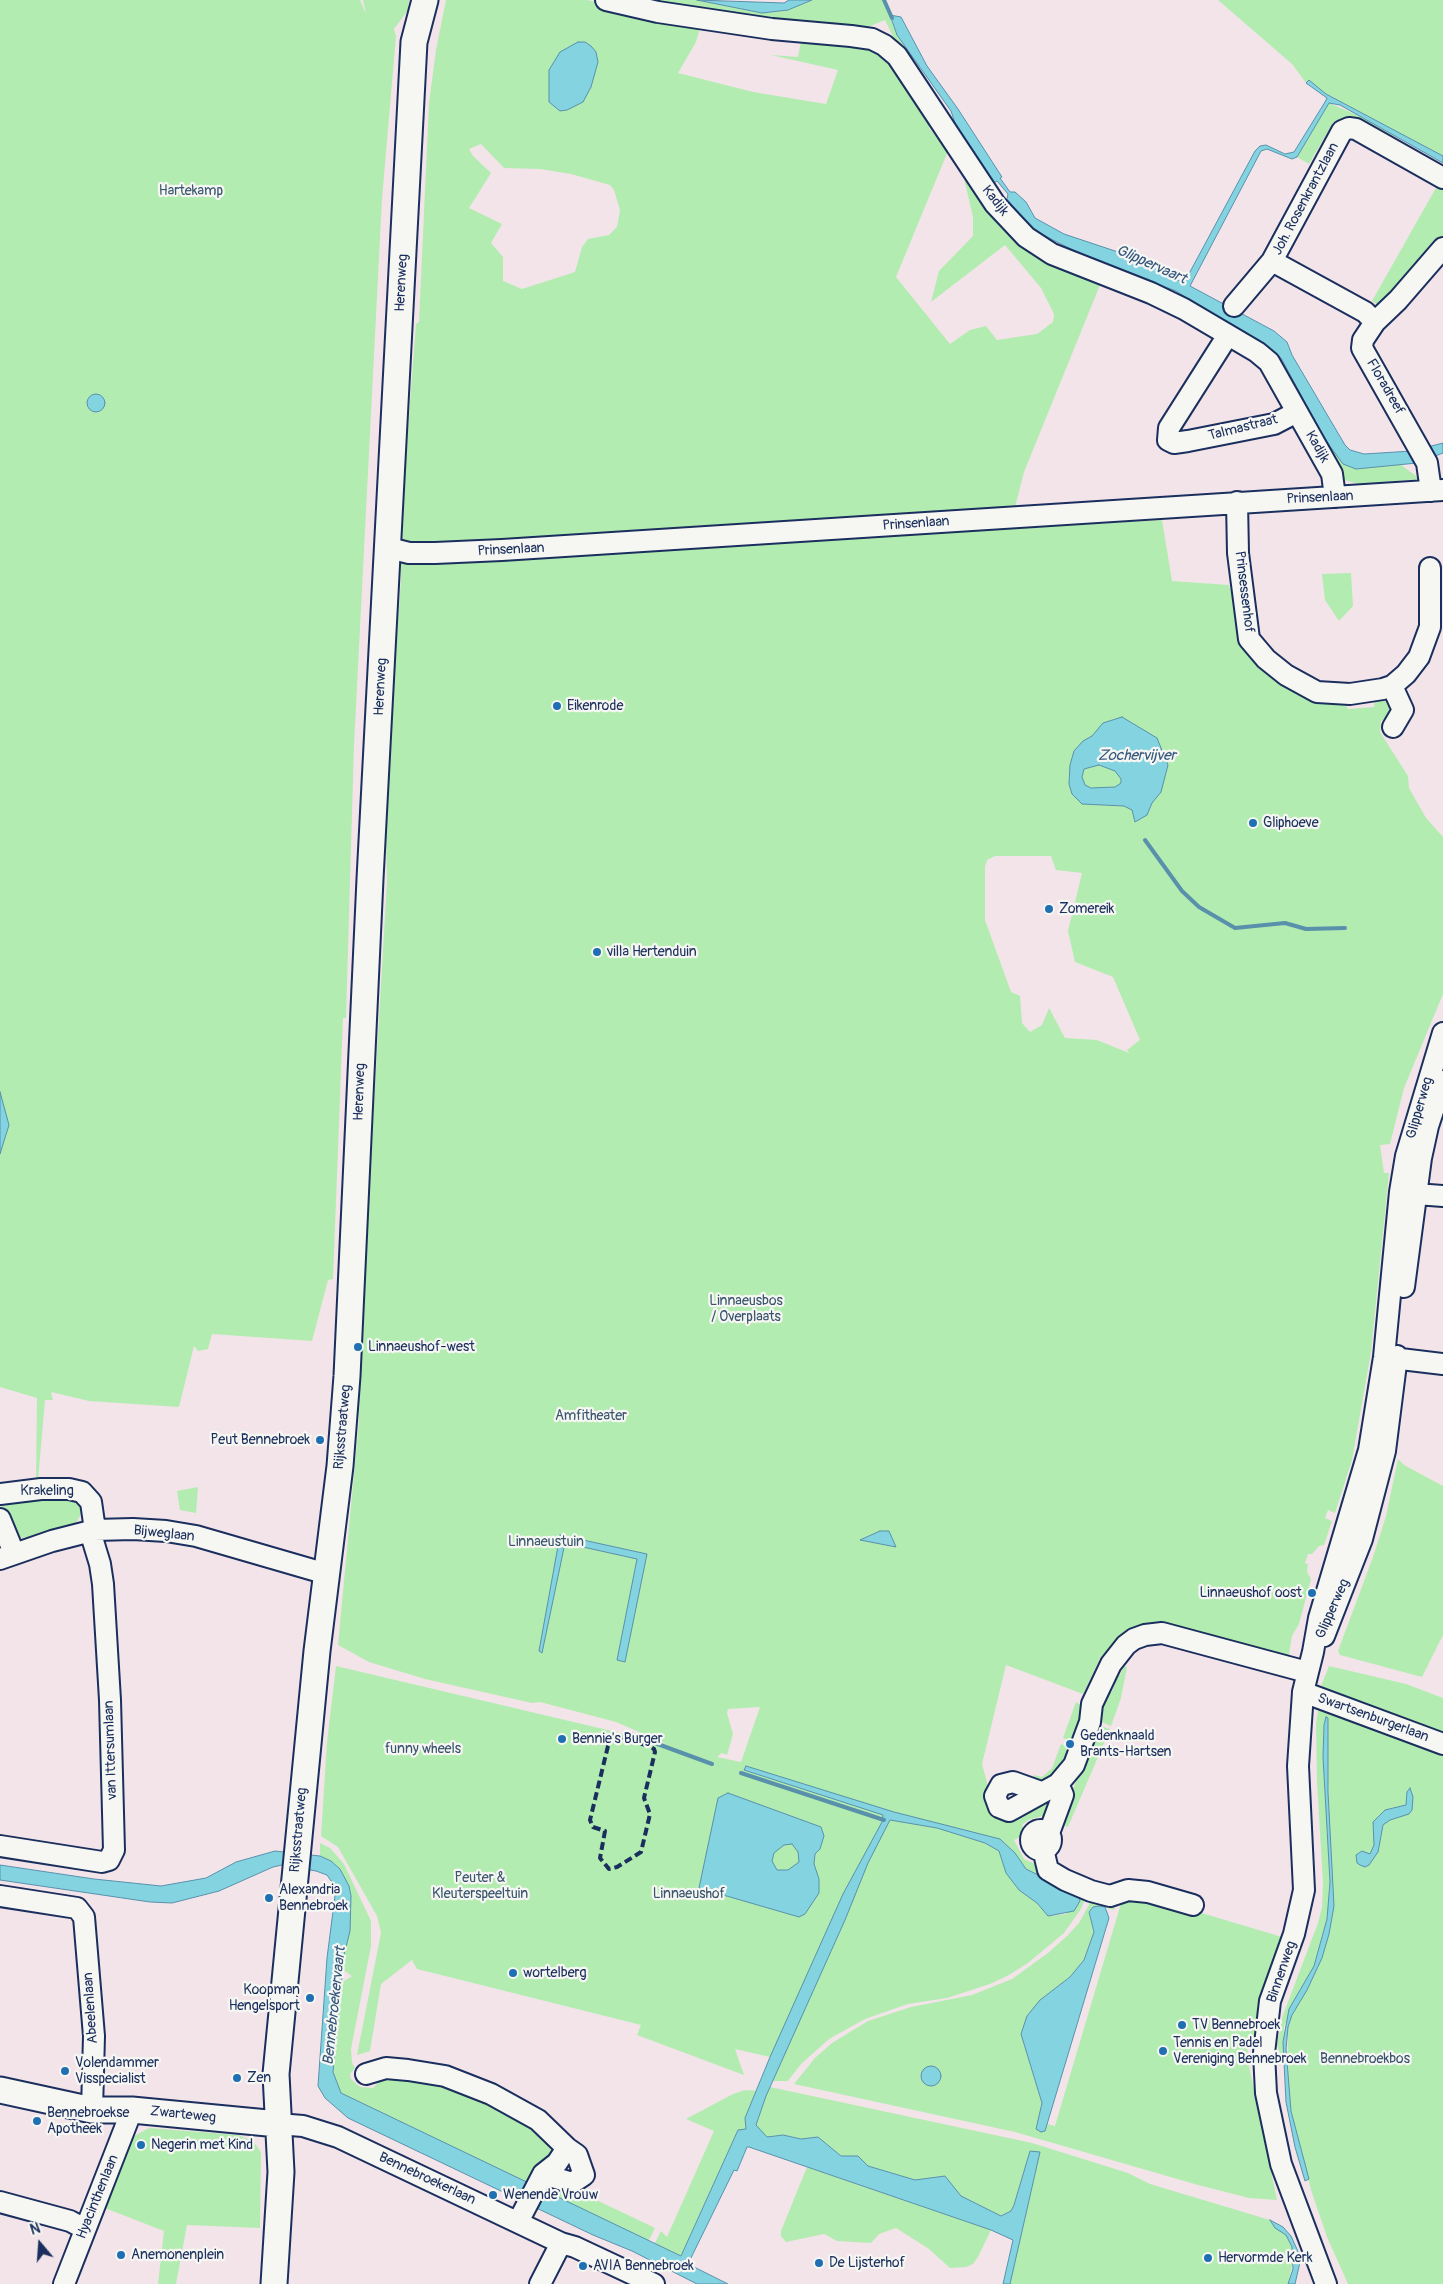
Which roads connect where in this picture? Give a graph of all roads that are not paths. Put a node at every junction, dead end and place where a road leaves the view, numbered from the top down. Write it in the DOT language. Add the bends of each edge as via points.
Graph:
graph roads {
  1 [pos="425,0"];
  2 [pos="606,0"];
  3 [pos="1443,178"];
  4 [pos="1443,248"];
  5 [pos="1272,261"];
  6 [pos="1234,306"];
  7 [pos="1375,322"];
  8 [pos="1228,335"];
  9 [pos="1297,412"];
  10 [pos="1437,491"];
  11 [pos="1334,497"];
  12 [pos="1236,502"];
  13 [pos="388,548"];
  14 [pos="1430,568"];
  15 [pos="1392,686"];
  16 [pos="1393,727"];
  17 [pos="1443,1033"];
  18 [pos="1443,1081"];
  19 [pos="1414,1157"];
  20 [pos="1407,1193"];
  21 [pos="1443,1196"];
  22 [pos="1390,1358"];
  23 [pos="1443,1364"];
  24 [pos="347,1376"];
  25 [pos="0,1494"];
  26 [pos="0,1520"];
  27 [pos="94,1530"];
  28 [pos="7,1556"];
  29 [pos="327,1574"];
  30 [pos="1313,1652"];
  31 [pos="1307,1672"];
  32 [pos="1303,1692"];
  33 [pos="1443,1744"];
  34 [pos="0,1846"];
  35 [pos="0,1896"];
  36 [pos="1193,1905"];
  37 [pos="366,2074"];
  38 [pos="0,2090"];
  39 [pos="92,2110"];
  40 [pos="132,2110"];
  41 [pos="278,2124"];
  42 [pos="566,2148"];
  43 [pos="541,2178"];
  44 [pos="0,2202"];
  45 [pos="522,2214"];
  46 [pos="85,2229"];
  47 [pos="561,2243"];
  48 [pos="64,2284"];
  49 [pos="274,2284"];
  50 [pos="540,2284"];
  51 [pos="654,2284"];
  52 [pos="1326,2284"];
  1 -- 13 [label="main road, Herenweg" via="414,42"];
  2 -- 8 [label="street, Kadijk" via="658,12 772,29 851,36 884,44 897,56 995,204 1026,237 1052,254 1151,292"];
  3 -- 5 [label="street, Joh. Rosenkrantzlaan" via="1356,129 1342,131"];
  4 -- 7 [label="street, Floradreef"];
  5 -- 6 [label="street, Joh. Rosenkrantzlaan"];
  5 -- 7 [label="street, Joh. Rosenkrantzlaan" via="1365,312"];
  7 -- 10 [label="street, Floradreef" via="1363,340 1362,348 1418,444"];
  8 -- 9 [label="street, Kadijk" via="1269,362"];
  8 -- 9 [label="street, Talmastraat" via="1169,428 1168,440 1174,443 1188,441 1274,424"];
  9 -- 11 [label="street, Kadijk" via="1332,474"];
  10 -- 11 [label="street, Prinsenlaan"];
  11 -- 12 [label="street, Prinsenlaan"];
  12 -- 13 [label="street, Prinsenlaan" via="512,550 435,554"];
  12 -- 15 [label="street, Prinsessenhof" via="1238,553 1249,639 1286,676 1316,692 1350,694"];
  13 -- 24 [label="main road, Herenweg"];
  14 -- 15 [label="street" via="1430,627 1419,657"];
  15 -- 16 [label="street" via="1403,710"];
  17 -- 19 [label="street, Glipperweg"];
  18 -- 19 [label="street, Glipperweg"];
  19 -- 20 [label="street, Glipperweg"];
  20 -- 21 [label="street"];
  20 -- 22 [label="street, Glipperweg"];
  22 -- 23 [label="street"];
  22 -- 30 [label="street, Glipperweg" via="1368,1450 1319,1618"];
  24 -- 29 [label="main road, Rijksstraatweg"];
  25 -- 27 [label="street, Krakeling" via="41,1489 82,1492 91,1502"];
  26 -- 28 [label="street"];
  27 -- 28 [label="street, Bijweglaan"];
  27 -- 29 [label="street, Bijweglaan" via="166,1531 196,1536"];
  27 -- 34 [label="street, van Ittersumlaan" via="93,1542 103,1584 110,1700 113,1856 102,1862"];
  29 -- 41 [label="main road, Rijksstraatweg" via="276,2074"];
  30 -- 31 [label="street, Binnenweg"];
  31 -- 32 [label="street, Binnenweg"];
  31 -- 36 [label="street" via="1162,1633 1144,1635 1126,1645 1111,1664 1092,1704 1090,1722 1074,1765 1050,1788 1063,1795 1046,1841 1048,1870 1065,1880 1110,1896 1128,1890 1148,1892"];
  32 -- 33 [label="street, Swartsenburgerlaan"];
  32 -- 52 [label="street, Binnenweg" via="1298,1766 1304,1890 1294,1934 1270,2002 1264,2053 1266,2093 1281,2164"];
  35 -- 39 [label="street, Abeelenlaan" via="77,1908 84,1917 94,2036"];
  37 -- 42 [label="street" via="386,2068 445,2076 491,2094 538,2120"];
  38 -- 39 [label="main road, Zwarteweg"];
  39 -- 40 [label="main road, Zwarteweg"];
  40 -- 41 [label="main road, Zwarteweg"];
  40 -- 46 [label="street, Hyacinthenlaan"];
  41 -- 45 [label="street, Bennebroekerlaan" via="303,2126 338,2138"];
  41 -- 49 [label="main road, Rijksstraatweg" via="281,2172"];
  42 -- 43 [label="street"];
  42 -- 43 [label="street" via="577,2155 584,2175 572,2183"];
  43 -- 45 [label="street"];
  44 -- 46 [label="street" via="70,2221"];
  45 -- 47 [label="street, Bennebroekerlaan"];
  46 -- 48 [label="street, Hyacinthenlaan"];
  47 -- 50 [label="street"];
  47 -- 51 [label="street, Bennebroekerlaan"];
}
